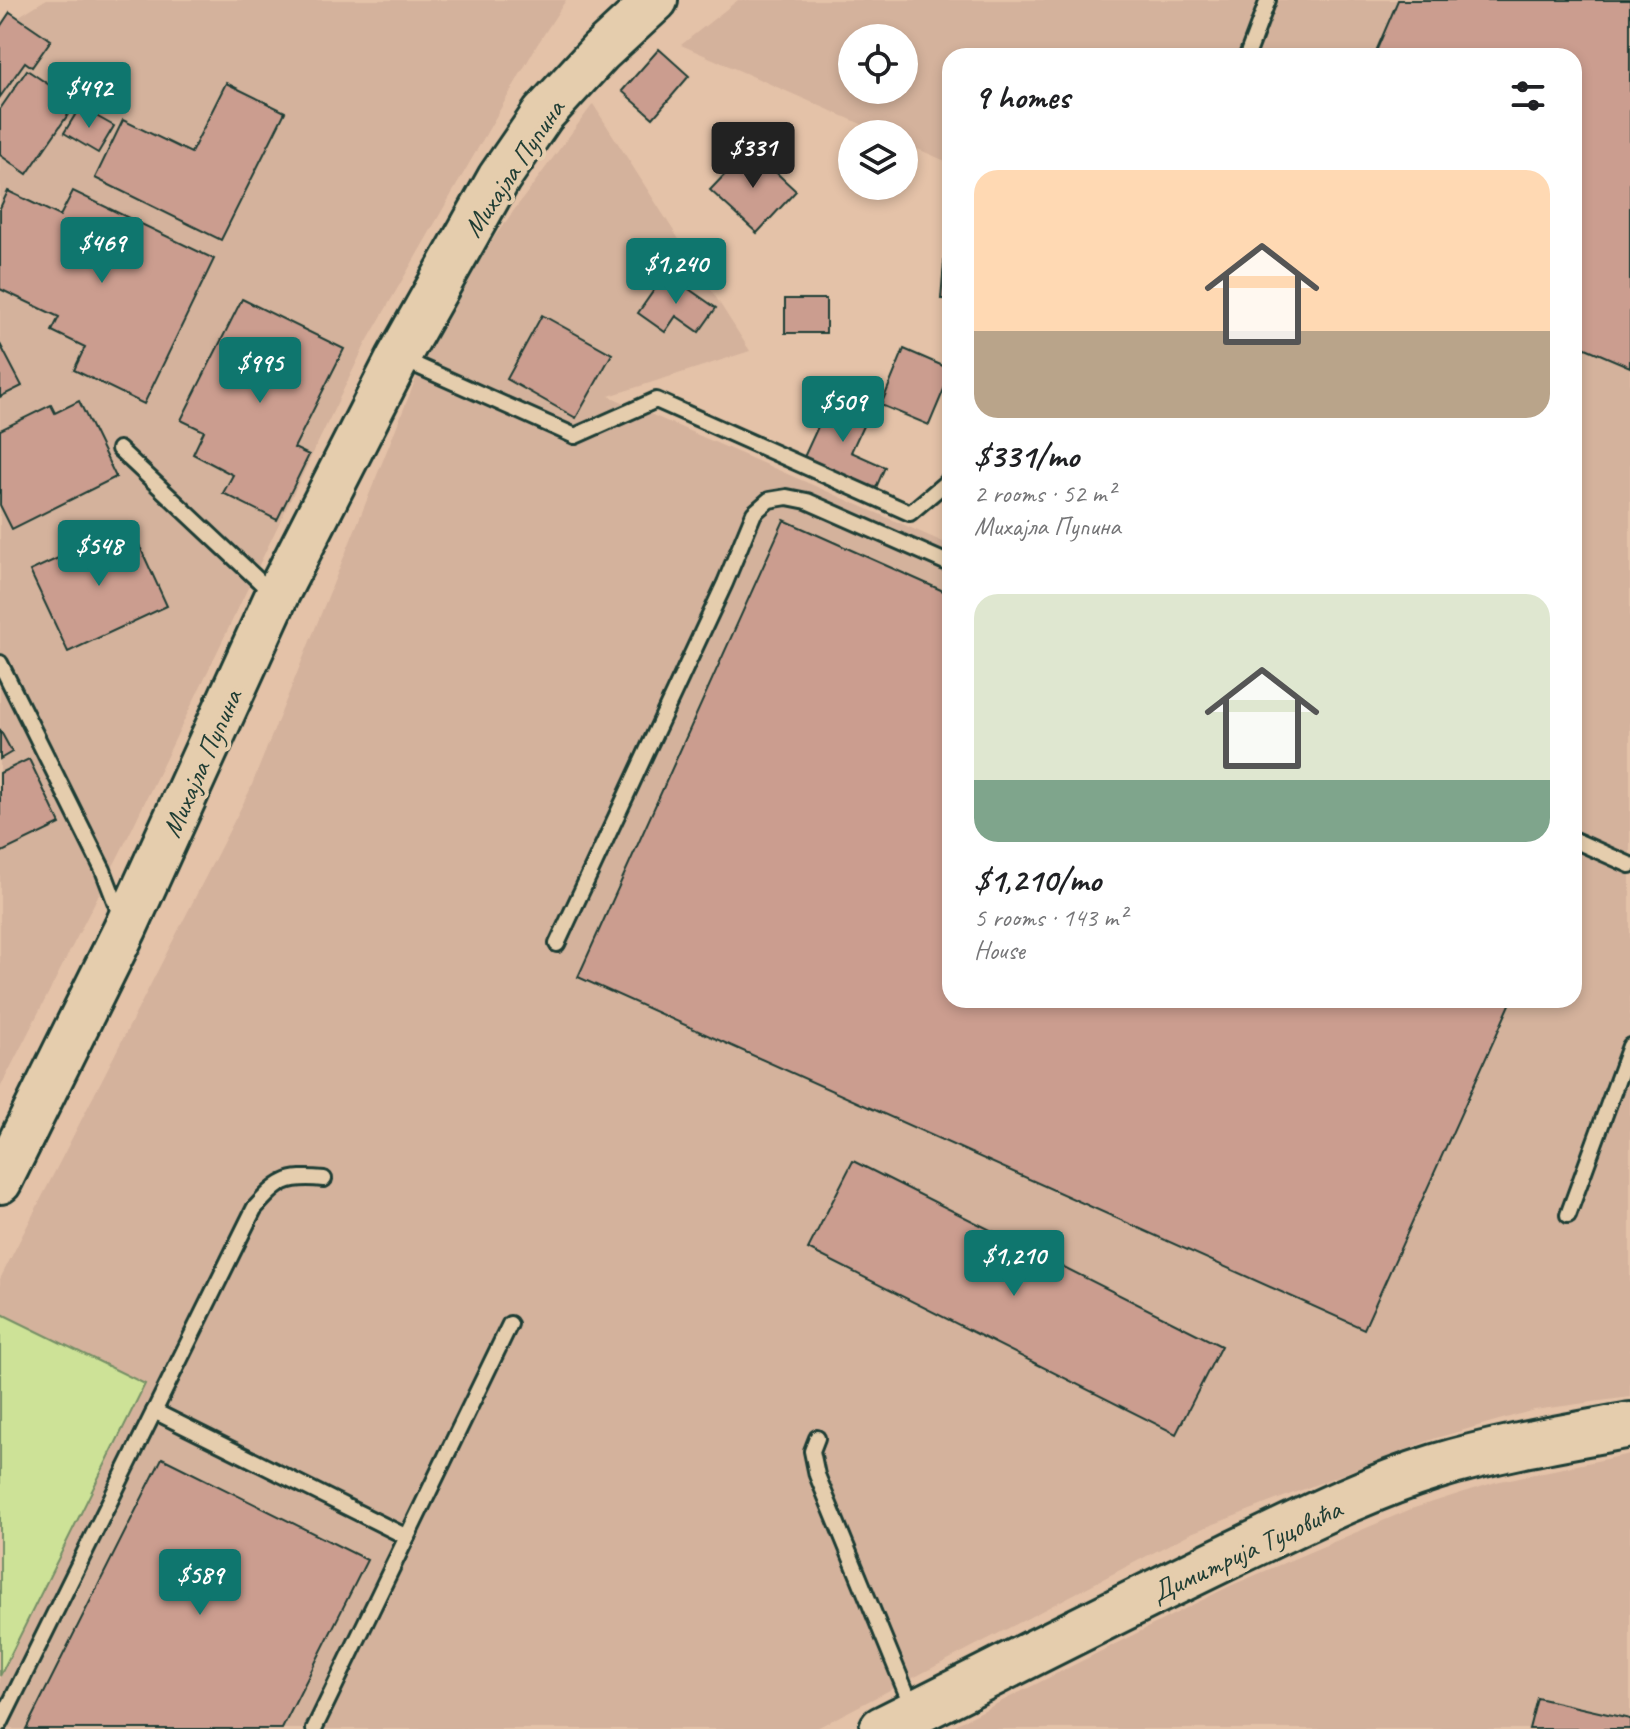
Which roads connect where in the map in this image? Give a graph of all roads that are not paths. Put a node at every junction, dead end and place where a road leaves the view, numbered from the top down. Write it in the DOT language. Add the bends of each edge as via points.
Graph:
graph roads {
  1 [pos="656,0"];
  2 [pos="1268,0"];
  3 [pos="1250,48"];
  4 [pos="398,358"];
  5 [pos="119,449"];
  6 [pos="942,486"];
  7 [pos="942,560"];
  8 [pos="276,597"];
  9 [pos="0,663"];
  10 [pos="1582,844"];
  11 [pos="1630,865"];
  12 [pos="125,929"];
  13 [pos="557,944"];
  14 [pos="1630,1046"];
  15 [pos="324,1179"];
  16 [pos="0,1182"];
  17 [pos="1568,1215"];
  18 [pos="510,1324"];
  19 [pos="154,1411"];
  20 [pos="1630,1425"];
  21 [pos="817,1438"];
  22 [pos="407,1537"];
  23 [pos="898,1721"];
  24 [pos="0,1724"];
  25 [pos="314,1729"];
  1 -- 4 [label="street, Михајла Пупина" via="543,114 499,178"];
  2 -- 3 [label="lane"];
  4 -- 6 [label="lane" via="575,436 656,400 910,513"];
  4 -- 8 [label="street, Михајла Пупина"];
  5 -- 8 [label="lane"];
  7 -- 13 [label="lane" via="807,501 769,500 754,513"];
  8 -- 12 [label="street, Михајла Пупина"];
  9 -- 12 [label="lane" via="103,870"];
  10 -- 11 [label="lane"];
  12 -- 16 [label="street, Михајла Пупина"];
  14 -- 17 [label="lane"];
  15 -- 19 [label="lane" via="298,1176 273,1187 254,1209"];
  18 -- 22 [label="lane"];
  19 -- 22 [label="lane"];
  19 -- 24 [label="lane"];
  20 -- 23 [label="main road, Димитрија Туцовића" via="1495,1451 1386,1486 1255,1544"];
  21 -- 23 [label="lane" via="812,1451 817,1475"];
  22 -- 25 [label="lane"];
}
